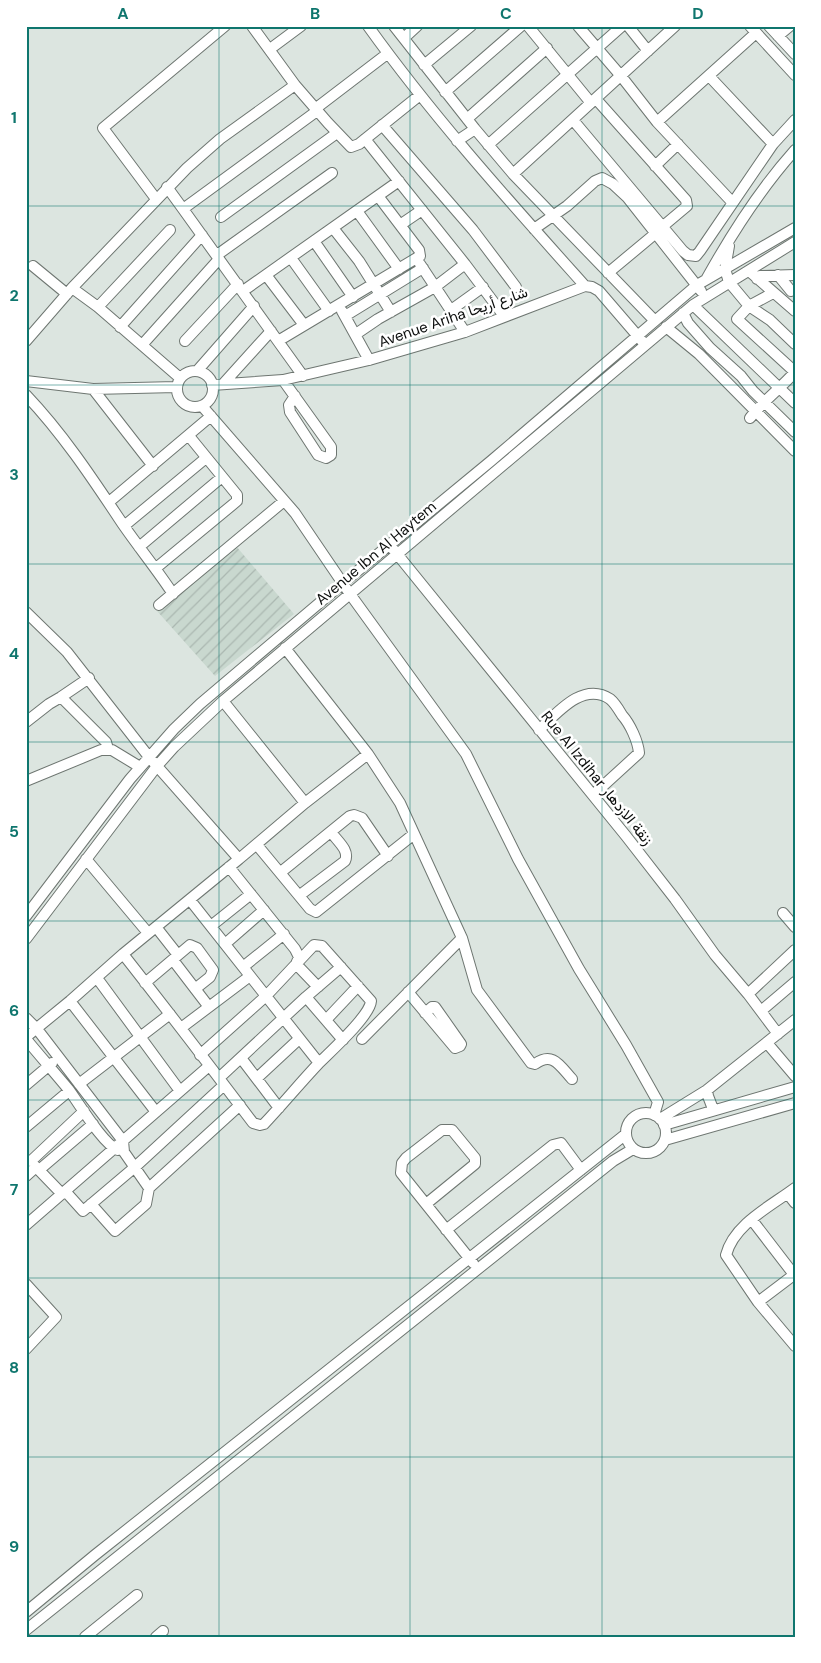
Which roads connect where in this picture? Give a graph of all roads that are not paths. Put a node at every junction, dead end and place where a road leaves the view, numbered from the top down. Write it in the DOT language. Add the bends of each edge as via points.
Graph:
graph roads {
  1 [pos="225,26"];
  2 [pos="252,26"];
  3 [pos="301,26"];
  4 [pos="368,26"];
  5 [pos="394,26"];
  6 [pos="417,26"];
  7 [pos="471,26"];
  8 [pos="520,26"];
  9 [pos="528,26"];
  10 [pos="578,26"];
  11 [pos="622,26"];
  12 [pos="628,26"];
  13 [pos="675,26"];
  14 [pos="769,26"];
  15 [pos="790,26"];
  16 [pos="753,29"];
  17 [pos="778,36"];
  18 [pos="404,38"];
  19 [pos="547,48"];
  20 [pos="270,49"];
  21 [pos="598,49"];
  22 [pos="648,51"];
  23 [pos="388,54"];
  24 [pos="795,54"];
  25 [pos="424,66"];
  26 [pos="569,75"];
  27 [pos="795,75"];
  28 [pos="621,76"];
  29 [pos="709,76"];
  30 [pos="295,85"];
  31 [pos="445,92"];
  32 [pos="420,95"];
  33 [pos="594,101"];
  34 [pos="316,110"];
  35 [pos="467,119"];
  36 [pos="573,120"];
  37 [pos="795,120"];
  38 [pos="657,122"];
  39 [pos="382,125"];
  40 [pos="475,129"];
  41 [pos="337,133"];
  42 [pos="365,139"];
  43 [pos="457,141"];
  44 [pos="678,144"];
  45 [pos="773,144"];
  46 [pos="488,145"];
  47 [pos="795,150"];
  48 [pos="787,159"];
  49 [pos="655,166"];
  50 [pos="795,167"];
  51 [pos="332,173"];
  52 [pos="513,174"];
  53 [pos="399,181"];
  54 [pos="167,187"];
  55 [pos="378,196"];
  56 [pos="156,199"];
  57 [pos="732,202"];
  58 [pos="183,209"];
  59 [pos="422,210"];
  60 [pos="356,211"];
  61 [pos="553,216"];
  62 [pos="220,217"];
  63 [pos="400,225"];
  64 [pos="333,228"];
  65 [pos="795,228"];
  66 [pos="534,229"];
  67 [pos="170,230"];
  68 [pos="659,230"];
  69 [pos="202,236"];
  70 [pos="314,241"];
  71 [pos="729,242"];
  72 [pos="795,242"];
  73 [pos="218,257"];
  74 [pos="291,258"];
  75 [pos="416,259"];
  76 [pos="465,264"];
  77 [pos="33,266"];
  78 [pos="423,268"];
  79 [pos="399,269"];
  80 [pos="725,269"];
  81 [pos="749,271"];
  82 [pos="608,273"];
  83 [pos="266,274"];
  84 [pos="778,275"];
  85 [pos="795,275"];
  86 [pos="707,278"];
  87 [pos="757,279"];
  88 [pos="729,282"];
  89 [pos="374,284"];
  90 [pos="698,285"];
  91 [pos="585,286"];
  92 [pos="240,287"];
  93 [pos="435,287"];
  94 [pos="483,287"];
  95 [pos="516,287"];
  96 [pos="795,290"];
  97 [pos="70,291"];
  98 [pos="773,293"];
  99 [pos="380,294"];
  100 [pos="355,296"];
  101 [pos="706,296"];
  102 [pos="362,305"];
  103 [pos="693,305"];
  104 [pos="254,306"];
  105 [pos="749,306"];
  106 [pos="98,307"];
  107 [pos="334,308"];
  108 [pos="451,310"];
  109 [pos="795,311"];
  110 [pos="391,312"];
  111 [pos="683,313"];
  112 [pos="345,316"];
  113 [pos="504,316"];
  114 [pos="655,321"];
  115 [pos="304,325"];
  116 [pos="120,327"];
  117 [pos="666,327"];
  118 [pos="271,331"];
  119 [pos="464,332"];
  120 [pos="356,334"];
  121 [pos="638,336"];
  122 [pos="278,340"];
  123 [pos="26,341"];
  124 [pos="185,342"];
  125 [pos="795,344"];
  126 [pos="142,345"];
  127 [pos="646,346"];
  128 [pos="369,360"];
  129 [pos="197,371"];
  130 [pos="795,372"];
  131 [pos="303,376"];
  132 [pos="283,380"];
  133 [pos="26,381"];
  134 [pos="178,383"];
  135 [pos="218,385"];
  136 [pos="780,388"];
  137 [pos="93,389"];
  138 [pos="26,395"];
  139 [pos="295,396"];
  140 [pos="765,402"];
  141 [pos="795,403"];
  142 [pos="202,406"];
  143 [pos="753,414"];
  144 [pos="212,416"];
  145 [pos="795,432"];
  146 [pos="189,436"];
  147 [pos="795,451"];
  148 [pos="206,458"];
  149 [pos="153,466"];
  150 [pos="222,477"];
  151 [pos="284,501"];
  152 [pos="109,502"];
  153 [pos="124,526"];
  154 [pos="390,544"];
  155 [pos="139,547"];
  156 [pos="397,554"];
  157 [pos="156,568"];
  158 [pos="343,583"];
  159 [pos="174,594"];
  160 [pos="350,594"];
  161 [pos="159,605"];
  162 [pos="26,612"];
  163 [pos="285,648"];
  164 [pos="88,678"];
  165 [pos="61,697"];
  166 [pos="222,702"];
  167 [pos="26,722"];
  168 [pos="538,730"];
  169 [pos="108,750"];
  170 [pos="368,754"];
  171 [pos="149,757"];
  172 [pos="157,766"];
  173 [pos="140,767"];
  174 [pos="26,781"];
  175 [pos="593,795"];
  176 [pos="305,803"];
  177 [pos="331,832"];
  178 [pos="414,834"];
  179 [pos="257,844"];
  180 [pos="388,856"];
  181 [pos="86,859"];
  182 [pos="239,859"];
  183 [pos="229,867"];
  184 [pos="281,872"];
  185 [pos="251,894"];
  186 [pos="300,895"];
  187 [pos="190,900"];
  188 [pos="264,910"];
  189 [pos="783,913"];
  190 [pos="26,916"];
  191 [pos="211,926"];
  192 [pos="795,927"];
  193 [pos="152,930"];
  194 [pos="284,934"];
  195 [pos="462,938"];
  196 [pos="26,939"];
  197 [pos="225,944"];
  198 [pos="795,950"];
  199 [pos="123,954"];
  200 [pos="175,958"];
  201 [pos="296,964"];
  202 [pos="243,967"];
  203 [pos="341,967"];
  204 [pos="250,976"];
  205 [pos="96,978"];
  206 [pos="795,982"];
  207 [pos="145,983"];
  208 [pos="358,986"];
  209 [pos="318,987"];
  210 [pos="196,989"];
  211 [pos="408,992"];
  212 [pos="748,994"];
  213 [pos="266,996"];
  214 [pos="306,997"];
  215 [pos="70,1001"];
  216 [pos="209,1007"];
  217 [pos="761,1010"];
  218 [pos="425,1012"];
  219 [pos="170,1014"];
  220 [pos="26,1018"];
  221 [pos="283,1018"];
  222 [pos="326,1020"];
  223 [pos="795,1020"];
  224 [pos="181,1028"];
  225 [pos="37,1029"];
  226 [pos="778,1034"];
  227 [pos="140,1037"];
  228 [pos="26,1038"];
  229 [pos="299,1039"];
  230 [pos="362,1039"];
  231 [pos="343,1040"];
  232 [pos="767,1043"];
  233 [pos="200,1055"];
  234 [pos="114,1057"];
  235 [pos="59,1058"];
  236 [pos="241,1058"];
  237 [pos="318,1063"];
  238 [pos="48,1066"];
  239 [pos="209,1066"];
  240 [pos="795,1076"];
  241 [pos="257,1078"];
  242 [pos="572,1078"];
  243 [pos="222,1082"];
  244 [pos="26,1084"];
  245 [pos="80,1084"];
  246 [pos="795,1087"];
  247 [pos="69,1090"];
  248 [pos="707,1090"];
  249 [pos="180,1091"];
  250 [pos="795,1103"];
  251 [pos="240,1105"];
  252 [pos="279,1108"];
  253 [pos="713,1109"];
  254 [pos="84,1111"];
  255 [pos="156,1112"];
  256 [pos="659,1119"];
  257 [pos="93,1124"];
  258 [pos="26,1127"];
  259 [pos="626,1134"];
  260 [pos="665,1140"];
  261 [pos="123,1141"];
  262 [pos="113,1148"];
  263 [pos="633,1149"];
  264 [pos="124,1152"];
  265 [pos="33,1164"];
  266 [pos="135,1167"];
  267 [pos="581,1170"];
  268 [pos="26,1176"];
  269 [pos="149,1188"];
  270 [pos="791,1191"];
  271 [pos="64,1193"];
  272 [pos="795,1203"];
  273 [pos="91,1204"];
  274 [pos="426,1204"];
  275 [pos="752,1220"];
  276 [pos="26,1225"];
  277 [pos="446,1230"];
  278 [pos="469,1259"];
  279 [pos="478,1269"];
  280 [pos="795,1275"];
  281 [pos="26,1284"];
  282 [pos="758,1302"];
  283 [pos="404,1311"];
  284 [pos="413,1321"];
  285 [pos="795,1346"];
  286 [pos="26,1349"];
  287 [pos="283,1406"];
  288 [pos="293,1417"];
  289 [pos="95,1555"];
  290 [pos="106,1567"];
  291 [pos="137,1596"];
  292 [pos="26,1612"];
  293 [pos="26,1630"];
  294 [pos="85,1637"];
  1 -- 56 [label="street" via="103,128"];
  2 -- 20 [label="street"];
  3 -- 20 [label="street"];
  4 -- 23 [label="street"];
  5 -- 18 [label="street"];
  6 -- 18 [label="street"];
  7 -- 25 [label="street"];
  8 -- 31 [label="street"];
  9 -- 19 [label="street"];
  10 -- 21 [label="street"];
  11 -- 21 [label="street"];
  12 -- 22 [label="street"];
  13 -- 22 [label="street"];
  14 -- 17 [label="street"];
  15 -- 17 [label="street"];
  16 -- 27 [label="street"];
  16 -- 29 [label="street"];
  17 -- 24 [label="street"];
  18 -- 25 [label="street"];
  19 -- 26 [label="street"];
  19 -- 35 [label="street"];
  20 -- 30 [label="street"];
  21 -- 26 [label="street"];
  21 -- 28 [label="street"];
  22 -- 28 [label="street"];
  23 -- 32 [label="street"];
  23 -- 34 [label="street"];
  25 -- 31 [label="street"];
  26 -- 33 [label="street"];
  26 -- 46 [label="street"];
  28 -- 33 [label="street"];
  28 -- 38 [label="street"];
  29 -- 38 [label="street"];
  29 -- 45 [label="street"];
  30 -- 34 [label="street"];
  30 -- 54 [label="street" via="212,146"];
  31 -- 35 [label="street"];
  32 -- 39 [label="street"];
  32 -- 43 [label="street"];
  33 -- 36 [label="street"];
  33 -- 49 [label="street"];
  34 -- 41 [label="street"];
  34 -- 58 [label="street"];
  35 -- 40 [label="street"];
  36 -- 52 [label="street"];
  36 -- 68 [label="street"];
  37 -- 45 [label="street"];
  38 -- 44 [label="street"];
  39 -- 42 [label="street"];
  39 -- 95 [label="street" via="473,230"];
  40 -- 43 [label="street"];
  40 -- 46 [label="street"];
  41 -- 42 [label="street" via="351,147"];
  41 -- 62 [label="street"];
  42 -- 53 [label="street"];
  43 -- 66 [label="street"];
  44 -- 49 [label="street"];
  44 -- 57 [label="street"];
  45 -- 57 [label="street"];
  46 -- 52 [label="street"];
  47 -- 48 [label="street"];
  48 -- 50 [label="street"];
  48 -- 71 [label="street"];
  49 -- 68 [label="street" via="687,203"];
  51 -- 73 [label="street"];
  52 -- 61 [label="street"];
  53 -- 55 [label="street"];
  53 -- 59 [label="street"];
  54 -- 56 [label="street"];
  54 -- 58 [label="street"];
  55 -- 60 [label="street"];
  55 -- 63 [label="street"];
  56 -- 97 [label="street"];
  57 -- 68 [label="street" via="696,256 688,255"];
  58 -- 69 [label="street"];
  59 -- 63 [label="street"];
  59 -- 76 [label="street"];
  60 -- 64 [label="street"];
  60 -- 79 [label="street"];
  61 -- 66 [label="street"];
  61 -- 68 [label="street" via="601,178 618,188"];
  61 -- 82 [label="street"];
  63 -- 75 [label="street" via="419,250 420,256"];
  64 -- 70 [label="street"];
  64 -- 89 [label="street"];
  65 -- 80 [label="street, Avenue Ibn Al Haytem"];
  66 -- 91 [label="street"];
  67 -- 106 [label="street"];
  68 -- 82 [label="street"];
  68 -- 90 [label="street"];
  69 -- 73 [label="street"];
  69 -- 116 [label="street"];
  70 -- 74 [label="street"];
  70 -- 100 [label="street"];
  71 -- 80 [label="street"];
  71 -- 86 [label="street"];
  72 -- 81 [label="street, Avenue Ibn Al Haytem"];
  73 -- 92 [label="street"];
  73 -- 126 [label="street"];
  74 -- 83 [label="street"];
  74 -- 107 [label="street"];
  75 -- 78 [label="street"];
  75 -- 79 [label="street"];
  76 -- 93 [label="street"];
  76 -- 94 [label="street"];
  77 -- 97 [label="street"];
  78 -- 93 [label="street"];
  78 -- 99 [label="street"];
  79 -- 89 [label="street"];
  80 -- 86 [label="street, Avenue Ibn Al Haytem"];
  80 -- 88 [label="street"];
  81 -- 87 [label="street"];
  81 -- 88 [label="street, Avenue Ibn Al Haytem"];
  82 -- 114 [label="street"];
  83 -- 92 [label="street"];
  83 -- 115 [label="street"];
  84 -- 85 [label="street"];
  84 -- 87 [label="street" via="758,276"];
  84 -- 96 [label="street" via="791,291"];
  86 -- 90 [label="street, Avenue Ibn Al Haytem"];
  87 -- 98 [label="street"];
  88 -- 101 [label="street, Avenue Ibn Al Haytem"];
  88 -- 105 [label="street"];
  89 -- 99 [label="street"];
  89 -- 100 [label="street"];
  90 -- 101 [label="street"];
  90 -- 114 [label="street, Avenue Ibn Al Haytem"];
  91 -- 113 [label="street, Avenue Ariha شارع أريحا"];
  91 -- 121 [label="street" via="599,291"];
  92 -- 104 [label="street"];
  92 -- 124 [label="street"];
  93 -- 108 [label="street"];
  93 -- 110 [label="street"];
  94 -- 108 [label="street"];
  94 -- 113 [label="street"];
  97 -- 106 [label="street"];
  97 -- 123 [label="street"];
  98 -- 105 [label="street"];
  98 -- 109 [label="street"];
  99 -- 102 [label="street"];
  99 -- 110 [label="street"];
  100 -- 102 [label="street"];
  100 -- 107 [label="street"];
  101 -- 103 [label="street, Avenue Ibn Al Haytem"];
  102 -- 112 [label="street"];
  103 -- 111 [label="street, Avenue Ibn Al Haytem"];
  103 -- 136 [label="street"];
  104 -- 118 [label="street"];
  104 -- 129 [label="street"];
  105 -- 125 [label="street" via="770,320"];
  105 -- 130 [label="street" via="737,319"];
  106 -- 116 [label="street"];
  107 -- 112 [label="street"];
  107 -- 115 [label="street"];
  108 -- 119 [label="street"];
  110 -- 120 [label="street"];
  111 -- 117 [label="street, Avenue Ibn Al Haytem"];
  111 -- 140 [label="street" via="710,348"];
  112 -- 120 [label="street"];
  113 -- 119 [label="street, Avenue Ariha شارع أريحا"];
  114 -- 121 [label="street, Avenue Ibn Al Haytem"];
  115 -- 122 [label="street"];
  116 -- 126 [label="street"];
  117 -- 127 [label="street, Avenue Ibn Al Haytem"];
  117 -- 143 [label="street" via="699,354"];
  118 -- 122 [label="street"];
  118 -- 135 [label="street"];
  119 -- 128 [label="street, Avenue Ariha شارع أريحا"];
  120 -- 128 [label="street"];
  121 -- 127 [label="street"];
  121 -- 154 [label="street, Avenue Ibn Al Haytem"];
  122 -- 131 [label="street"];
  126 -- 134 [label="street"];
  127 -- 156 [label="street, Avenue Ibn Al Haytem"];
  128 -- 131 [label="street, Avenue Ariha شارع أريحا"];
  129 -- 134 [label="street" via="185,374"];
  129 -- 135 [label="street"];
  130 -- 136 [label="street"];
  131 -- 132 [label="street, Avenue Ariha شارع أريحا"];
  132 -- 135 [label="street, Avenue Ariha شارع أريحا"];
  132 -- 139 [label="street"];
  133 -- 137 [label="street"];
  134 -- 137 [label="street"];
  134 -- 142 [label="street" via="178,398 182,402 191,407"];
  135 -- 142 [label="street" via="210,400"];
  136 -- 140 [label="street"];
  136 -- 141 [label="street"];
  137 -- 149 [label="street"];
  138 -- 152 [label="street" via="60,434"];
  139 -- 139 [label="street" via="331,447 329,457 318,455 290,412 289,405"];
  140 -- 143 [label="street"];
  140 -- 145 [label="street"];
  142 -- 144 [label="street"];
  143 -- 147 [label="street"];
  144 -- 146 [label="street"];
  144 -- 151 [label="street"];
  146 -- 148 [label="street"];
  146 -- 149 [label="street"];
  148 -- 150 [label="street"];
  148 -- 153 [label="street"];
  149 -- 152 [label="street"];
  150 -- 155 [label="street"];
  150 -- 157 [label="street" via="237,495 235,504"];
  151 -- 158 [label="street"];
  151 -- 159 [label="street"];
  152 -- 153 [label="street"];
  153 -- 155 [label="street"];
  154 -- 156 [label="street, Rue Al Izdihar زنقة الازدهار"];
  154 -- 158 [label="street, Avenue Ibn Al Haytem"];
  155 -- 157 [label="street"];
  156 -- 160 [label="street, Avenue Ibn Al Haytem"];
  156 -- 168 [label="street, Rue Al Izdihar زنقة الازدهار"];
  157 -- 159 [label="street"];
  158 -- 160 [label="street"];
  158 -- 171 [label="street, Avenue Ibn Al Haytem" via="200,704"];
  159 -- 161 [label="street"];
  160 -- 163 [label="street, Avenue Ibn Al Haytem"];
  160 -- 256 [label="street" via="466,754 518,859 658,1102"];
  162 -- 164 [label="street"];
  163 -- 166 [label="street, Avenue Ibn Al Haytem"];
  163 -- 170 [label="street"];
  164 -- 165 [label="street"];
  164 -- 171 [label="street"];
  165 -- 167 [label="street"];
  165 -- 169 [label="street" via="106,742"];
  166 -- 172 [label="street, Avenue Ibn Al Haytem"];
  166 -- 176 [label="street"];
  168 -- 175 [label="street, Rue Al Izdihar زنقة الازدهار"];
  168 -- 175 [label="street" via="571,701 585,694 611,700 626,720 639,753"];
  169 -- 173 [label="street"];
  169 -- 174 [label="street" via="98,751"];
  170 -- 176 [label="street"];
  170 -- 178 [label="street" via="400,803"];
  171 -- 172 [label="street"];
  171 -- 173 [label="street, Avenue Ibn Al Haytem"];
  172 -- 181 [label="street, Avenue Ibn Al Haytem"];
  172 -- 182 [label="street"];
  173 -- 190 [label="street, Avenue Ibn Al Haytem"];
  175 -- 212 [label="street, Rue Al Izdihar زنقة الازدهار"];
  176 -- 179 [label="street"];
  177 -- 180 [label="street" via="350,816 358,816"];
  177 -- 184 [label="street"];
  177 -- 186 [label="street" via="346,851 345,862"];
  178 -- 180 [label="street"];
  178 -- 195 [label="street"];
  179 -- 182 [label="street"];
  179 -- 184 [label="street"];
  180 -- 186 [label="street" via="320,910 313,911"];
  181 -- 193 [label="street"];
  181 -- 196 [label="street, Avenue Ibn Al Haytem"];
  182 -- 183 [label="street"];
  183 -- 185 [label="street"];
  183 -- 187 [label="street"];
  184 -- 186 [label="street"];
  185 -- 188 [label="street"];
  185 -- 191 [label="street"];
  187 -- 191 [label="street"];
  187 -- 193 [label="street"];
  188 -- 194 [label="street"];
  188 -- 197 [label="street"];
  189 -- 192 [label="street"];
  191 -- 197 [label="street"];
  193 -- 199 [label="street"];
  193 -- 200 [label="street"];
  194 -- 201 [label="street" via="298,954"];
  194 -- 202 [label="street"];
  195 -- 211 [label="street"];
  195 -- 242 [label="street" via="477,990 526,1057 535,1064 552,1059"];
  197 -- 202 [label="street"];
  198 -- 212 [label="street"];
  199 -- 205 [label="street"];
  199 -- 207 [label="street"];
  200 -- 207 [label="street"];
  200 -- 210 [label="street"];
  200 -- 210 [label="street" via="190,945 211,966 210,977"];
  201 -- 203 [label="street" via="314,945 318,945"];
  201 -- 209 [label="street"];
  201 -- 213 [label="street"];
  202 -- 204 [label="street"];
  203 -- 208 [label="street"];
  203 -- 209 [label="street"];
  204 -- 213 [label="street"];
  204 -- 216 [label="street"];
  205 -- 215 [label="street"];
  205 -- 227 [label="street"];
  206 -- 217 [label="street"];
  207 -- 219 [label="street"];
  208 -- 222 [label="street"];
  208 -- 231 [label="street" via="371,1000 371,1005"];
  209 -- 214 [label="street"];
  210 -- 216 [label="street"];
  211 -- 218 [label="street"];
  211 -- 230 [label="street"];
  212 -- 217 [label="street, Rue Al Izdihar زنقة الازدهار"];
  213 -- 221 [label="street"];
  213 -- 233 [label="street"];
  214 -- 221 [label="street"];
  214 -- 222 [label="street"];
  215 -- 225 [label="street"];
  215 -- 234 [label="street"];
  216 -- 224 [label="street"];
  217 -- 226 [label="street, Rue Al Izdihar زنقة الازدهار"];
  219 -- 224 [label="street"];
  219 -- 227 [label="street"];
  220 -- 225 [label="street"];
  221 -- 229 [label="street"];
  221 -- 236 [label="street"];
  222 -- 231 [label="street"];
  223 -- 226 [label="street"];
  224 -- 233 [label="street"];
  225 -- 228 [label="street"];
  225 -- 235 [label="street"];
  226 -- 232 [label="street"];
  227 -- 234 [label="street"];
  227 -- 249 [label="street"];
  228 -- 238 [label="street"];
  229 -- 237 [label="street"];
  229 -- 241 [label="street"];
  231 -- 237 [label="street"];
  232 -- 240 [label="street"];
  232 -- 248 [label="street"];
  233 -- 239 [label="street"];
  234 -- 245 [label="street"];
  234 -- 255 [label="street"];
  235 -- 238 [label="street"];
  235 -- 245 [label="street"];
  236 -- 241 [label="street"];
  236 -- 243 [label="street"];
  237 -- 252 [label="street"];
  238 -- 244 [label="street"];
  238 -- 247 [label="street"];
  239 -- 243 [label="street"];
  239 -- 249 [label="street"];
  241 -- 252 [label="street"];
  243 -- 251 [label="street"];
  243 -- 266 [label="street"];
  245 -- 261 [label="street"];
  246 -- 253 [label="street"];
  247 -- 254 [label="street"];
  247 -- 258 [label="street"];
  248 -- 253 [label="street"];
  248 -- 256 [label="street"];
  249 -- 255 [label="street"];
  250 -- 260 [label="street"];
  251 -- 252 [label="street" via="253,1122 260,1125"];
  251 -- 269 [label="street"];
  253 -- 256 [label="street"];
  254 -- 257 [label="street"];
  254 -- 265 [label="street"];
  255 -- 261 [label="street"];
  256 -- 259 [label="street" via="645,1113 638,1115 627,1126"];
  256 -- 260 [label="street" via="666,1132"];
  257 -- 262 [label="street"];
  257 -- 265 [label="street"];
  259 -- 263 [label="street"];
  259 -- 267 [label="street"];
  260 -- 263 [label="street" via="654,1152"];
  261 -- 262 [label="street"];
  261 -- 264 [label="street"];
  262 -- 264 [label="street"];
  262 -- 271 [label="street"];
  263 -- 279 [label="street" via="613,1161"];
  264 -- 266 [label="street"];
  265 -- 268 [label="street"];
  265 -- 271 [label="street"];
  266 -- 269 [label="street"];
  266 -- 273 [label="street"];
  267 -- 277 [label="street" via="561,1143 553,1145"];
  267 -- 278 [label="street"];
  269 -- 273 [label="street" via="146,1204 115,1231"];
  270 -- 272 [label="street"];
  270 -- 275 [label="street"];
  271 -- 273 [label="street" via="83,1211"];
  271 -- 276 [label="street"];
  274 -- 274 [label="street" via="475,1164 475,1158 452,1130 442,1130 402,1163 401,1173"];
  274 -- 277 [label="street"];
  275 -- 280 [label="street"];
  275 -- 282 [label="street" via="731,1241 726,1255"];
  277 -- 278 [label="street"];
  278 -- 279 [label="street"];
  278 -- 283 [label="street"];
  279 -- 284 [label="street"];
  280 -- 282 [label="street"];
  281 -- 286 [label="street" via="56,1317"];
  282 -- 285 [label="street"];
  283 -- 284 [label="street"];
  283 -- 287 [label="street"];
  284 -- 288 [label="street"];
  287 -- 288 [label="street"];
  287 -- 289 [label="street"];
  288 -- 290 [label="street"];
  289 -- 290 [label="street"];
  289 -- 292 [label="street"];
  290 -- 293 [label="street"];
  291 -- 294 [label="street"];
}
